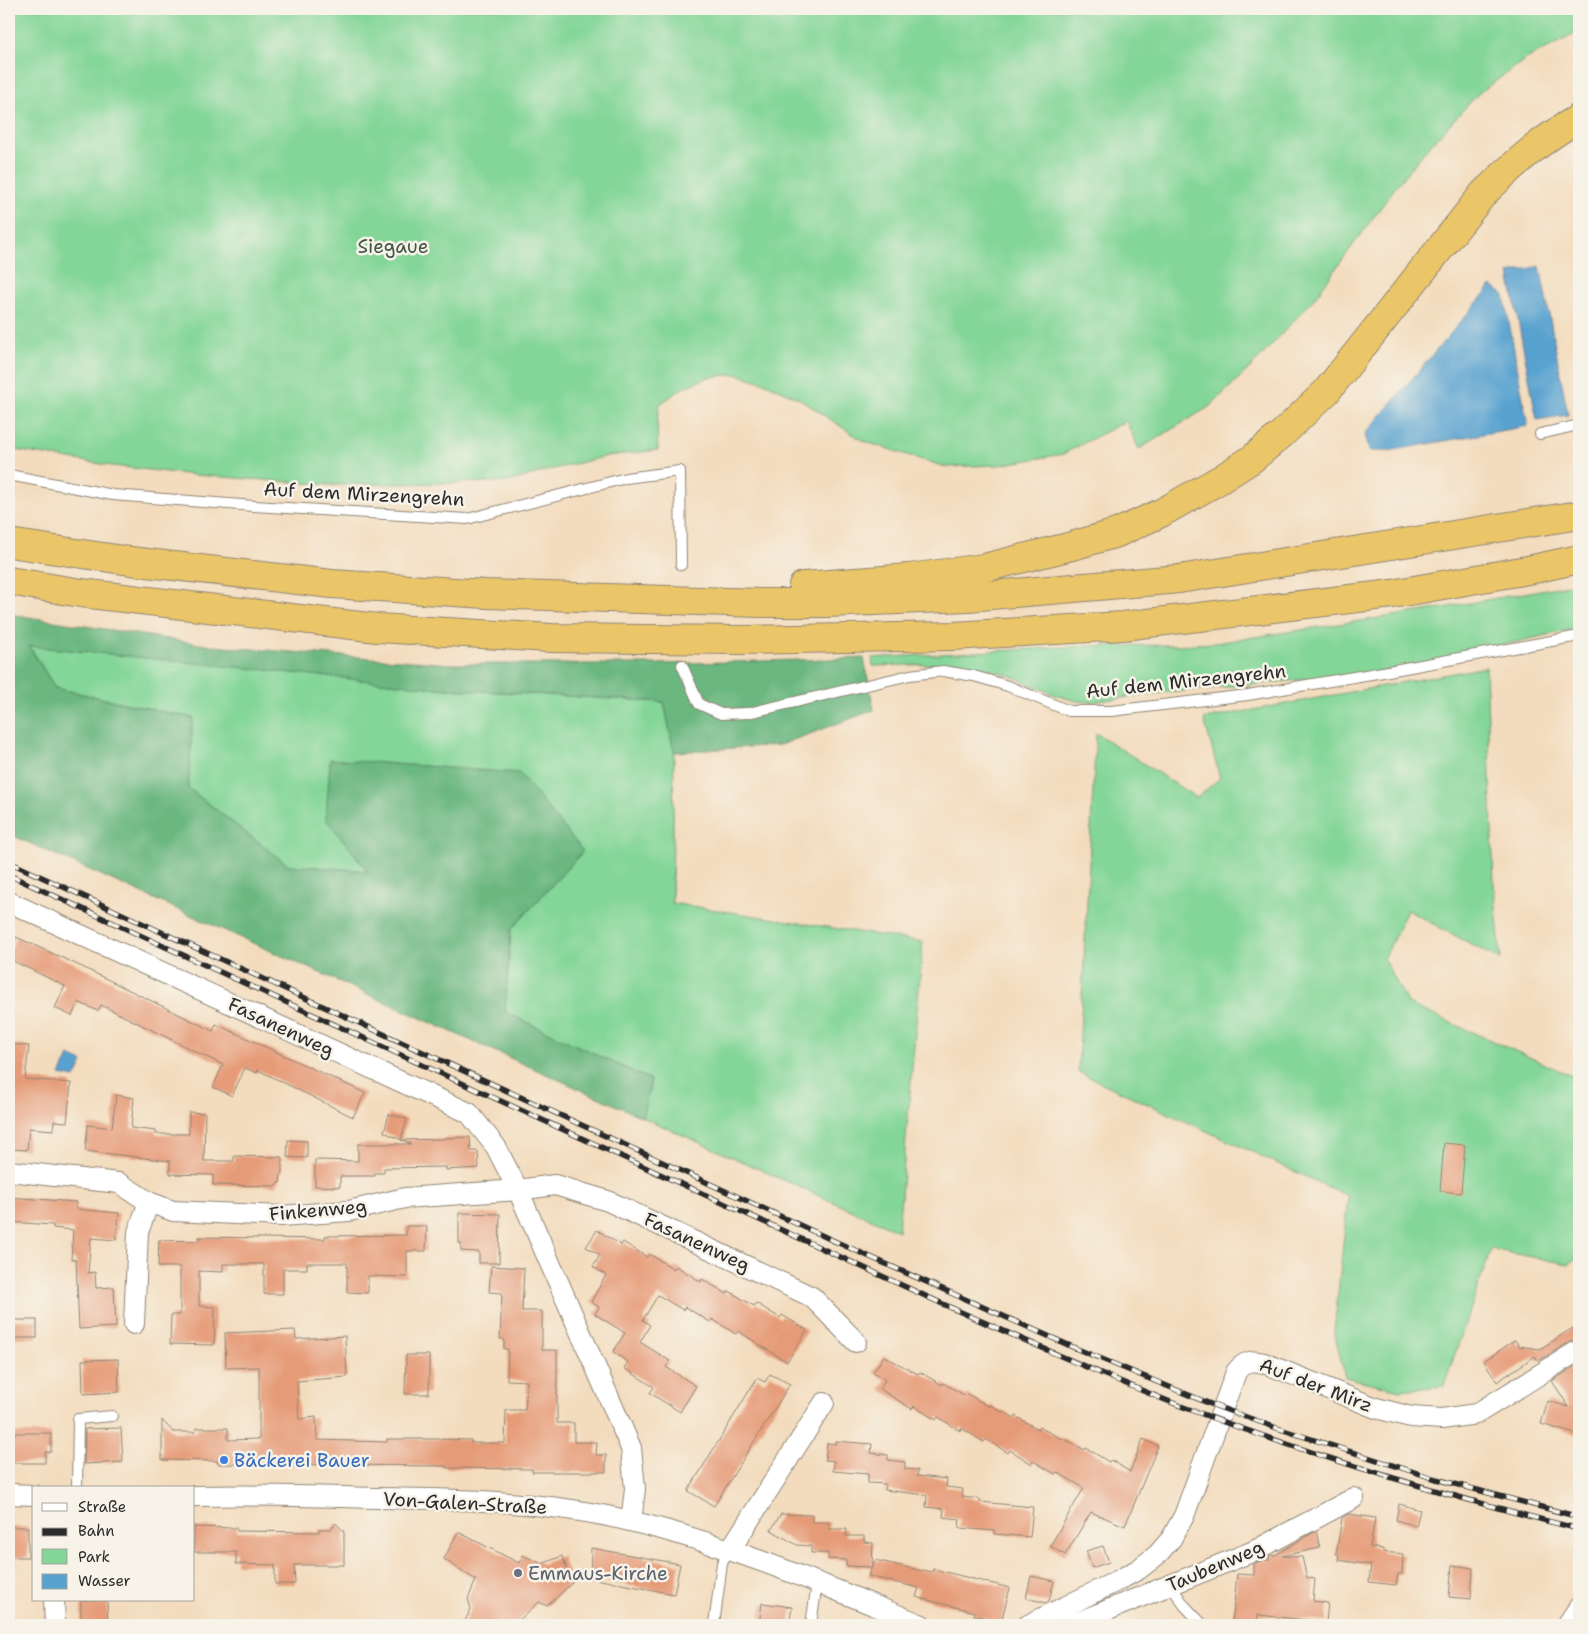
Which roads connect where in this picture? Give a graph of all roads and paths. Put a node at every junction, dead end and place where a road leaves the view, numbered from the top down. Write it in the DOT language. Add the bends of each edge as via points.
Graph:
graph roads {
  1 [pos="1579,118"];
  2 [pos="1579,425"];
  3 [pos="1540,434"];
  4 [pos="9,475"];
  5 [pos="1579,515"];
  6 [pos="9,543"];
  7 [pos="1579,559"];
  8 [pos="681,565"];
  9 [pos="9,581"];
  10 [pos="670,599"];
  11 [pos="1579,636"];
  12 [pos="682,665"];
  13 [pos="9,902"];
  14 [pos="9,1171"];
  15 [pos="518,1190"];
  16 [pos="149,1202"];
  17 [pos="134,1324"];
  18 [pos="856,1342"];
  19 [pos="1579,1350"];
  20 [pos="824,1403"];
  21 [pos="112,1416"];
  22 [pos="77,1486"];
  23 [pos="9,1494"];
  24 [pos="32,1495"];
  25 [pos="195,1496"];
  26 [pos="1354,1498"];
  27 [pos="631,1521"];
  28 [pos="730,1550"];
  29 [pos="817,1583"];
  30 [pos="1170,1584"];
  31 [pos="54,1602"];
  32 [pos="1579,1607"];
  33 [pos="912,1623"];
  34 [pos="55,1625"];
  35 [pos="714,1625"];
  36 [pos="811,1625"];
  37 [pos="1028,1625"];
  38 [pos="1071,1625"];
  39 [pos="1204,1625"];
  40 [pos="1568,1625"];
  1 -- 10 [label="highway" via="1543,139 1484,192 1326,392 1282,434 1252,459 1161,513 1117,533 975,569"];
  2 -- 3 [label="lane"];
  4 -- 8 [label="lane, Auf dem Mirzengrehn" via="113,494 467,519 626,478 680,471"];
  5 -- 10 [label="highway" via="1179,579 968,597 827,603"];
  6 -- 10 [label="highway" via="149,564 332,584 486,594"];
  7 -- 9 [label="highway" via="1392,594 1123,626 953,636 741,640 552,638 377,628 81,593"];
  11 -- 12 [label="lane, Auf dem Mirzengrehn" via="1248,695 1111,711 1069,711 1008,686 943,671 910,675 748,713 722,714 699,704"];
  13 -- 15 [label="street, Fasanenweg" via="469,1113 496,1147"];
  14 -- 16 [label="street, Finkenweg" via="119,1183"];
  15 -- 16 [label="street, Finkenweg" via="405,1198 349,1211 281,1216 173,1211"];
  15 -- 18 [label="street, Fasanenweg" via="555,1185 608,1201 812,1297"];
  15 -- 27 [label="street, Fasanenweg" via="631,1448 635,1489"];
  16 -- 17 [label="street" via="138,1232"];
  19 -- 37 [label="street, Auf der Mirz" via="1476,1414 1442,1419 1411,1417 1376,1408 1264,1363 1248,1361 1236,1372 1184,1516 1158,1555 1119,1580"];
  20 -- 28 [label="street"];
  21 -- 22 [label="lane" via="78,1419"];
  23 -- 24 [label="street"];
  25 -- 27 [label="street, Von-Galen-Straße" via="431,1499 587,1512"];
  26 -- 30 [label="street, Taubenweg" via="1254,1551"];
  27 -- 28 [label="street, Von-Galen-Straße"];
  28 -- 29 [label="street, Von-Galen-Straße"];
  28 -- 35 [label="lane" via="722,1563"];
  29 -- 33 [label="street, Von-Galen-Straße"];
  29 -- 36 [label="lane"];
  30 -- 38 [label="street, Taubenweg"];
  30 -- 39 [label="lane" via="1184,1605"];
  31 -- 34 [label="street"];
  32 -- 40 [label="street"];
}
